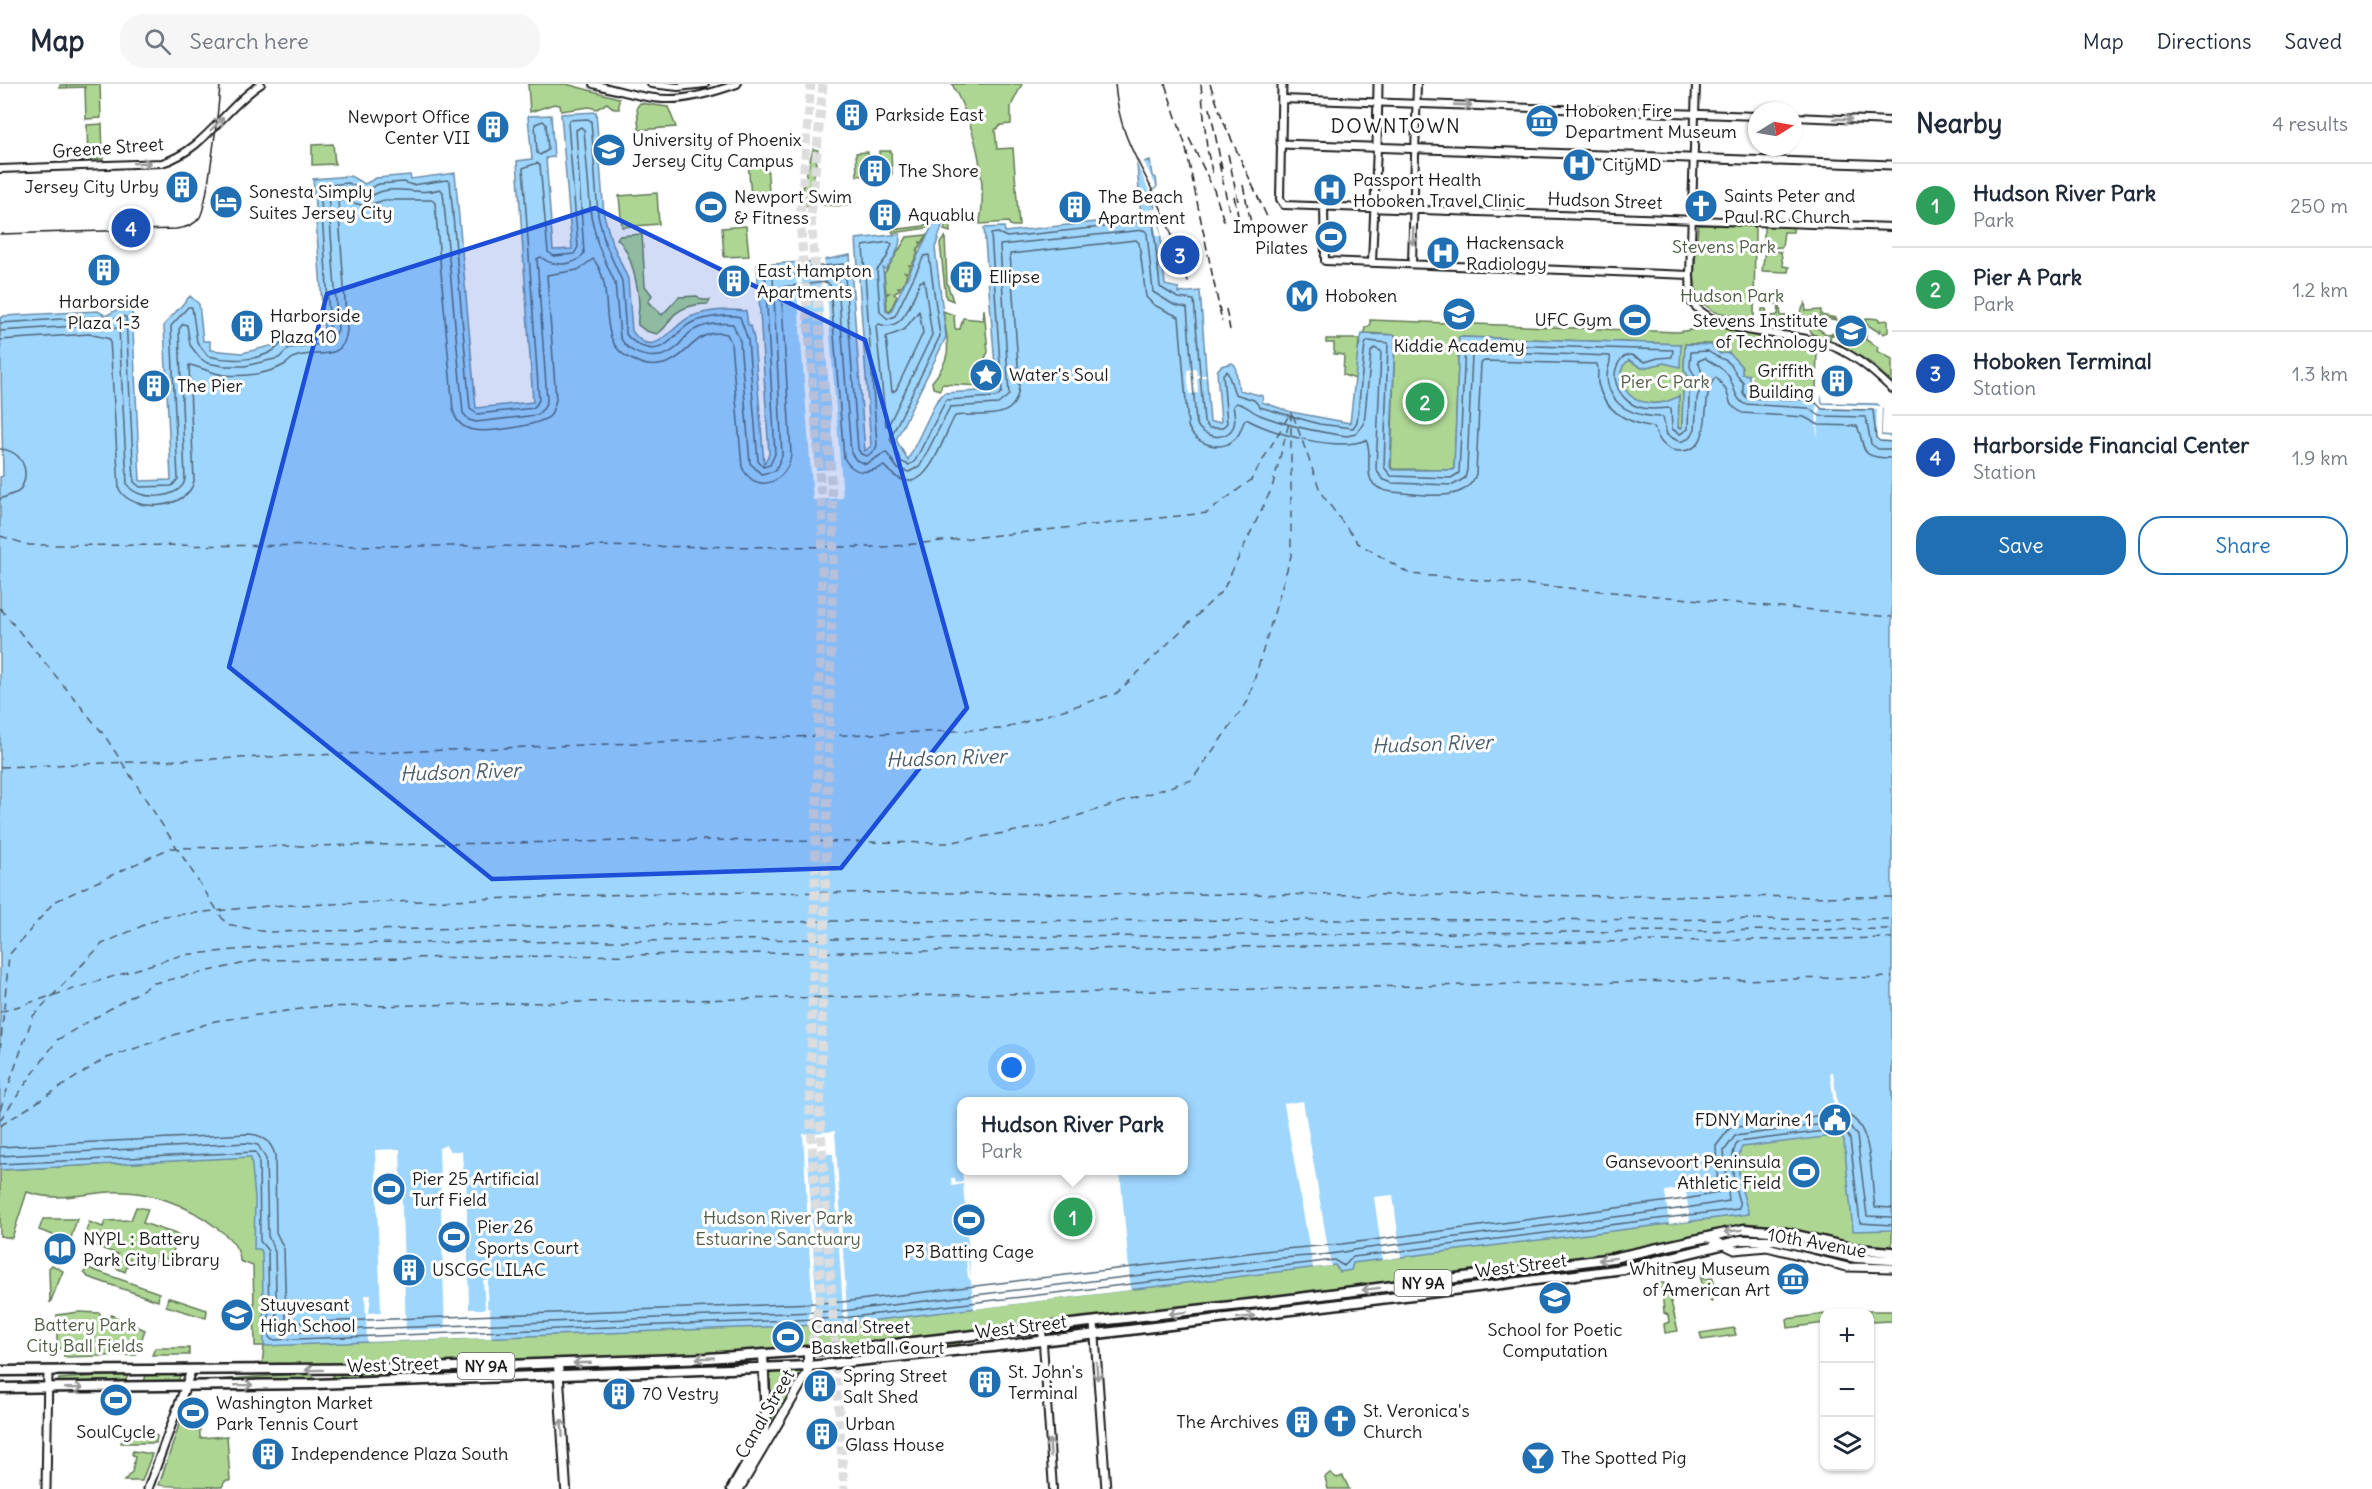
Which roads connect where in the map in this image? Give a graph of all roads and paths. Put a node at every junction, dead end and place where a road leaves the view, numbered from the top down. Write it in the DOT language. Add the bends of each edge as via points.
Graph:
graph roads {
  1 [pos="261,84"];
  2 [pos="594,84"];
  3 [pos="651,84"];
  4 [pos="705,84"];
  5 [pos="738,84"];
  6 [pos="1282,84"];
  7 [pos="1378,84"];
  8 [pos="1417,84"];
  9 [pos="1696,84"];
  10 [pos="1282,99"];
  11 [pos="1378,102"];
  12 [pos="1416,103"];
  13 [pos="1695,114"];
  14 [pos="1748,116"];
  15 [pos="1802,117"];
  16 [pos="1892,121"];
  17 [pos="1281,144"];
  18 [pos="1377,147"];
  19 [pos="1415,149"];
  20 [pos="1694,158"];
  21 [pos="1892,165"];
  22 [pos="0,169"];
  23 [pos="1324,206"];
  24 [pos="1374,208"];
  25 [pos="1414,210"];
  26 [pos="1692,218"];
  27 [pos="1892,227"];
  28 [pos="1372,262"];
  29 [pos="1412,263"];
  30 [pos="1689,274"];
  31 [pos="1892,388"];
  32 [pos="1704,1236"];
  33 [pos="1724,1243"];
  34 [pos="1892,1252"];
  35 [pos="1892,1260"];
  36 [pos="1892,1268"];
  37 [pos="1094,1323"];
  38 [pos="1042,1329"];
  39 [pos="1094,1335"];
  40 [pos="1043,1341"];
  41 [pos="808,1352"];
  42 [pos="764,1355"];
  43 [pos="558,1364"];
  44 [pos="809,1366"];
  45 [pos="764,1368"];
  46 [pos="0,1371"];
  47 [pos="48,1371"];
  48 [pos="191,1371"];
  49 [pos="558,1375"];
  50 [pos="186,1386"];
  51 [pos="0,1388"];
  52 [pos="48,1388"];
  53 [pos="46,1489"];
  54 [pos="148,1489"];
  55 [pos="566,1489"];
  56 [pos="732,1489"];
  57 [pos="739,1489"];
  58 [pos="1053,1489"];
  59 [pos="1106,1489"];
  22 -- 1 [label="street, Greene Street, one-way" via="171,160 193,148"];
  2 -- 5 [label="street" via="668,101 703,96"];
  3 -- 4 [label="street"];
  6 -- 10 [label="main road"];
  7 -- 11 [label="main road"];
  8 -- 12 [label="street"];
  9 -- 13 [label="street"];
  10 -- 11 [label="street"];
  10 -- 17 [label="main road"];
  11 -- 12 [label="street"];
  11 -- 18 [label="main road"];
  12 -- 13 [label="street, one-way"];
  12 -- 19 [label="street"];
  13 -- 14 [label="street"];
  13 -- 20 [label="street"];
  15 -- 16 [label="street, one-way"];
  17 -- 18 [label="main road"];
  17 -- 23 [label="street, Hudson Street" via="1282,204"];
  18 -- 19 [label="main road"];
  18 -- 24 [label="street"];
  19 -- 20 [label="main road"];
  19 -- 25 [label="street"];
  20 -- 21 [label="main road"];
  20 -- 26 [label="street"];
  23 -- 24 [label="street, Hudson Street"];
  23 -- 28 [label="street" via="1325,261"];
  24 -- 25 [label="street, Hudson Street"];
  24 -- 28 [label="street"];
  25 -- 26 [label="street, Hudson Street"];
  25 -- 29 [label="street, one-way"];
  26 -- 27 [label="street, Hudson Street"];
  26 -- 30 [label="street"];
  28 -- 29 [label="street"];
  29 -- 30 [label="street"];
  30 -- 31 [label="street" via="1691,302 1706,313 1743,330 1828,344 1867,366"];
  32 -- 33 [label="main road, 10th Avenue"];
  34 -- 32 [label="highway, West Street / NY 9A, one-way" via="1856,1250 1767,1230"];
  32 -- 37 [label="highway, West Street / NY 9A, one-way" via="1620,1257"];
  33 -- 35 [label="highway, West Street / NY 9A" via="1776,1240 1856,1258"];
  33 -- 36 [label="main road, 10th Avenue" via="1738,1251 1767,1247 1847,1267"];
  39 -- 33 [label="highway, West Street / NY 9A, one-way" via="1624,1269"];
  37 -- 38 [label="highway, West Street / NY 9A"];
  37 -- 39 [label="main road"];
  38 -- 40 [label="street"];
  38 -- 41 [label="highway, West Street / NY 9A"];
  39 -- 40 [label="highway, West Street / NY 9A"];
  39 -- 59 [label="main road, one-way"];
  40 -- 44 [label="highway, West Street / NY 9A"];
  58 -- 40 [label="street, one-way"];
  41 -- 42 [label="highway, West Street / NY 9A"];
  41 -- 44 [label="main road, Canal Street"];
  42 -- 43 [label="highway, West Street / NY 9A, one-way"];
  42 -- 45 [label="highway, Canal Street"];
  43 -- 48 [label="highway, West Street / NY 9A, one-way"];
  43 -- 49 [label="main road"];
  44 -- 45 [label="highway, West Street / NY 9A"];
  44 -- 57 [label="main road, Canal Street"];
  45 -- 49 [label="highway, West Street / NY 9A"];
  45 -- 56 [label="highway, Canal Street" via="764,1438"];
  46 -- 47 [label="highway, West Street / NY 9A"];
  47 -- 48 [label="highway, West Street / NY 9A"];
  47 -- 52 [label="main road"];
  48 -- 50 [label="main road"];
  50 -- 49 [label="highway, West Street / NY 9A, one-way"];
  55 -- 49 [label="main road, one-way"];
  52 -- 50 [label="highway, West Street / NY 9A, one-way"];
  50 -- 54 [label="main road"];
  51 -- 52 [label="highway, West Street / NY 9A"];
  52 -- 53 [label="main road"];
}
